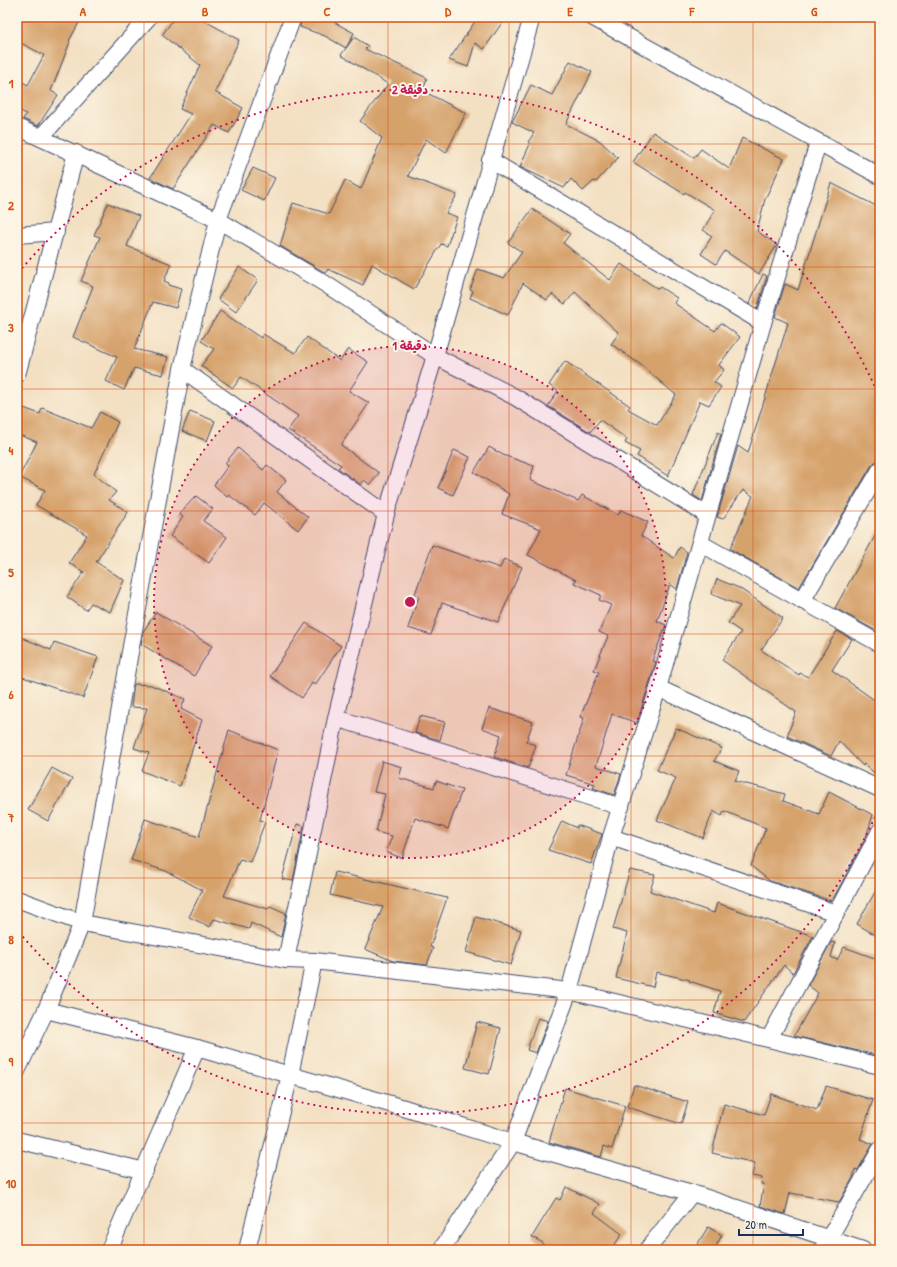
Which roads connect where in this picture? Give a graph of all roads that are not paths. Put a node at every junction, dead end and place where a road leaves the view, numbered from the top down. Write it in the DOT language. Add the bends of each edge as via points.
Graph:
graph roads {
  1 [pos="149,17"];
  2 [pos="293,17"];
  3 [pos="532,17"];
  4 [pos="592,17"];
  5 [pos="17,127"];
  6 [pos="41,137"];
  7 [pos="818,143"];
  8 [pos="76,153"];
  9 [pos="490,160"];
  10 [pos="880,176"];
  11 [pos="218,220"];
  12 [pos="56,232"];
  13 [pos="17,235"];
  14 [pos="763,323"];
  15 [pos="435,356"];
  16 [pos="182,369"];
  17 [pos="17,375"];
  18 [pos="880,470"];
  19 [pos="386,514"];
  20 [pos="707,515"];
  21 [pos="700,544"];
  22 [pos="802,601"];
  23 [pos="880,644"];
  24 [pos="658,688"];
  25 [pos="336,718"];
  26 [pos="880,789"];
  27 [pos="621,807"];
  28 [pos="880,831"];
  29 [pos="611,837"];
  30 [pos="17,899"];
  31 [pos="836,913"];
  32 [pos="82,923"];
  33 [pos="286,960"];
  34 [pos="314,961"];
  35 [pos="569,991"];
  36 [pos="46,1010"];
  37 [pos="768,1039"];
  38 [pos="197,1048"];
  39 [pos="880,1066"];
  40 [pos="17,1071"];
  41 [pos="290,1076"];
  42 [pos="17,1140"];
  43 [pos="513,1142"];
  44 [pos="880,1150"];
  45 [pos="145,1171"];
  46 [pos="692,1193"];
  47 [pos="825,1244"];
  48 [pos="109,1250"];
  49 [pos="247,1250"];
  50 [pos="441,1250"];
  51 [pos="647,1250"];
  52 [pos="863,1250"];
  1 -- 6 [label="street"];
  2 -- 11 [label="street"];
  3 -- 9 [label="street"];
  4 -- 7 [label="street"];
  5 -- 6 [label="street"];
  6 -- 8 [label="street"];
  7 -- 10 [label="street"];
  7 -- 14 [label="street"];
  8 -- 11 [label="street"];
  8 -- 12 [label="street"];
  9 -- 14 [label="street"];
  9 -- 15 [label="street"];
  11 -- 15 [label="street" via="324,283"];
  11 -- 16 [label="street"];
  12 -- 13 [label="street"];
  12 -- 17 [label="street"];
  14 -- 20 [label="street"];
  15 -- 19 [label="street"];
  15 -- 20 [label="street" via="515,396"];
  16 -- 19 [label="street"];
  16 -- 32 [label="street"];
  18 -- 22 [label="street"];
  19 -- 25 [label="street"];
  20 -- 21 [label="street"];
  21 -- 22 [label="street"];
  21 -- 24 [label="street"];
  22 -- 23 [label="street"];
  24 -- 26 [label="street"];
  24 -- 27 [label="street"];
  25 -- 27 [label="street"];
  25 -- 33 [label="street"];
  27 -- 29 [label="street"];
  28 -- 31 [label="street"];
  29 -- 31 [label="street"];
  29 -- 35 [label="street"];
  30 -- 32 [label="street"];
  31 -- 37 [label="street"];
  32 -- 33 [label="street"];
  32 -- 36 [label="street"];
  33 -- 34 [label="street"];
  34 -- 35 [label="street"];
  34 -- 41 [label="street"];
  35 -- 37 [label="street"];
  35 -- 43 [label="street"];
  36 -- 38 [label="street"];
  36 -- 40 [label="street"];
  37 -- 39 [label="street"];
  38 -- 41 [label="street"];
  38 -- 45 [label="street"];
  41 -- 43 [label="street"];
  41 -- 49 [label="street"];
  42 -- 45 [label="street"];
  43 -- 46 [label="street"];
  43 -- 50 [label="street"];
  44 -- 47 [label="street"];
  45 -- 48 [label="street"];
  46 -- 47 [label="street"];
  46 -- 51 [label="street"];
  47 -- 52 [label="street"];
}
